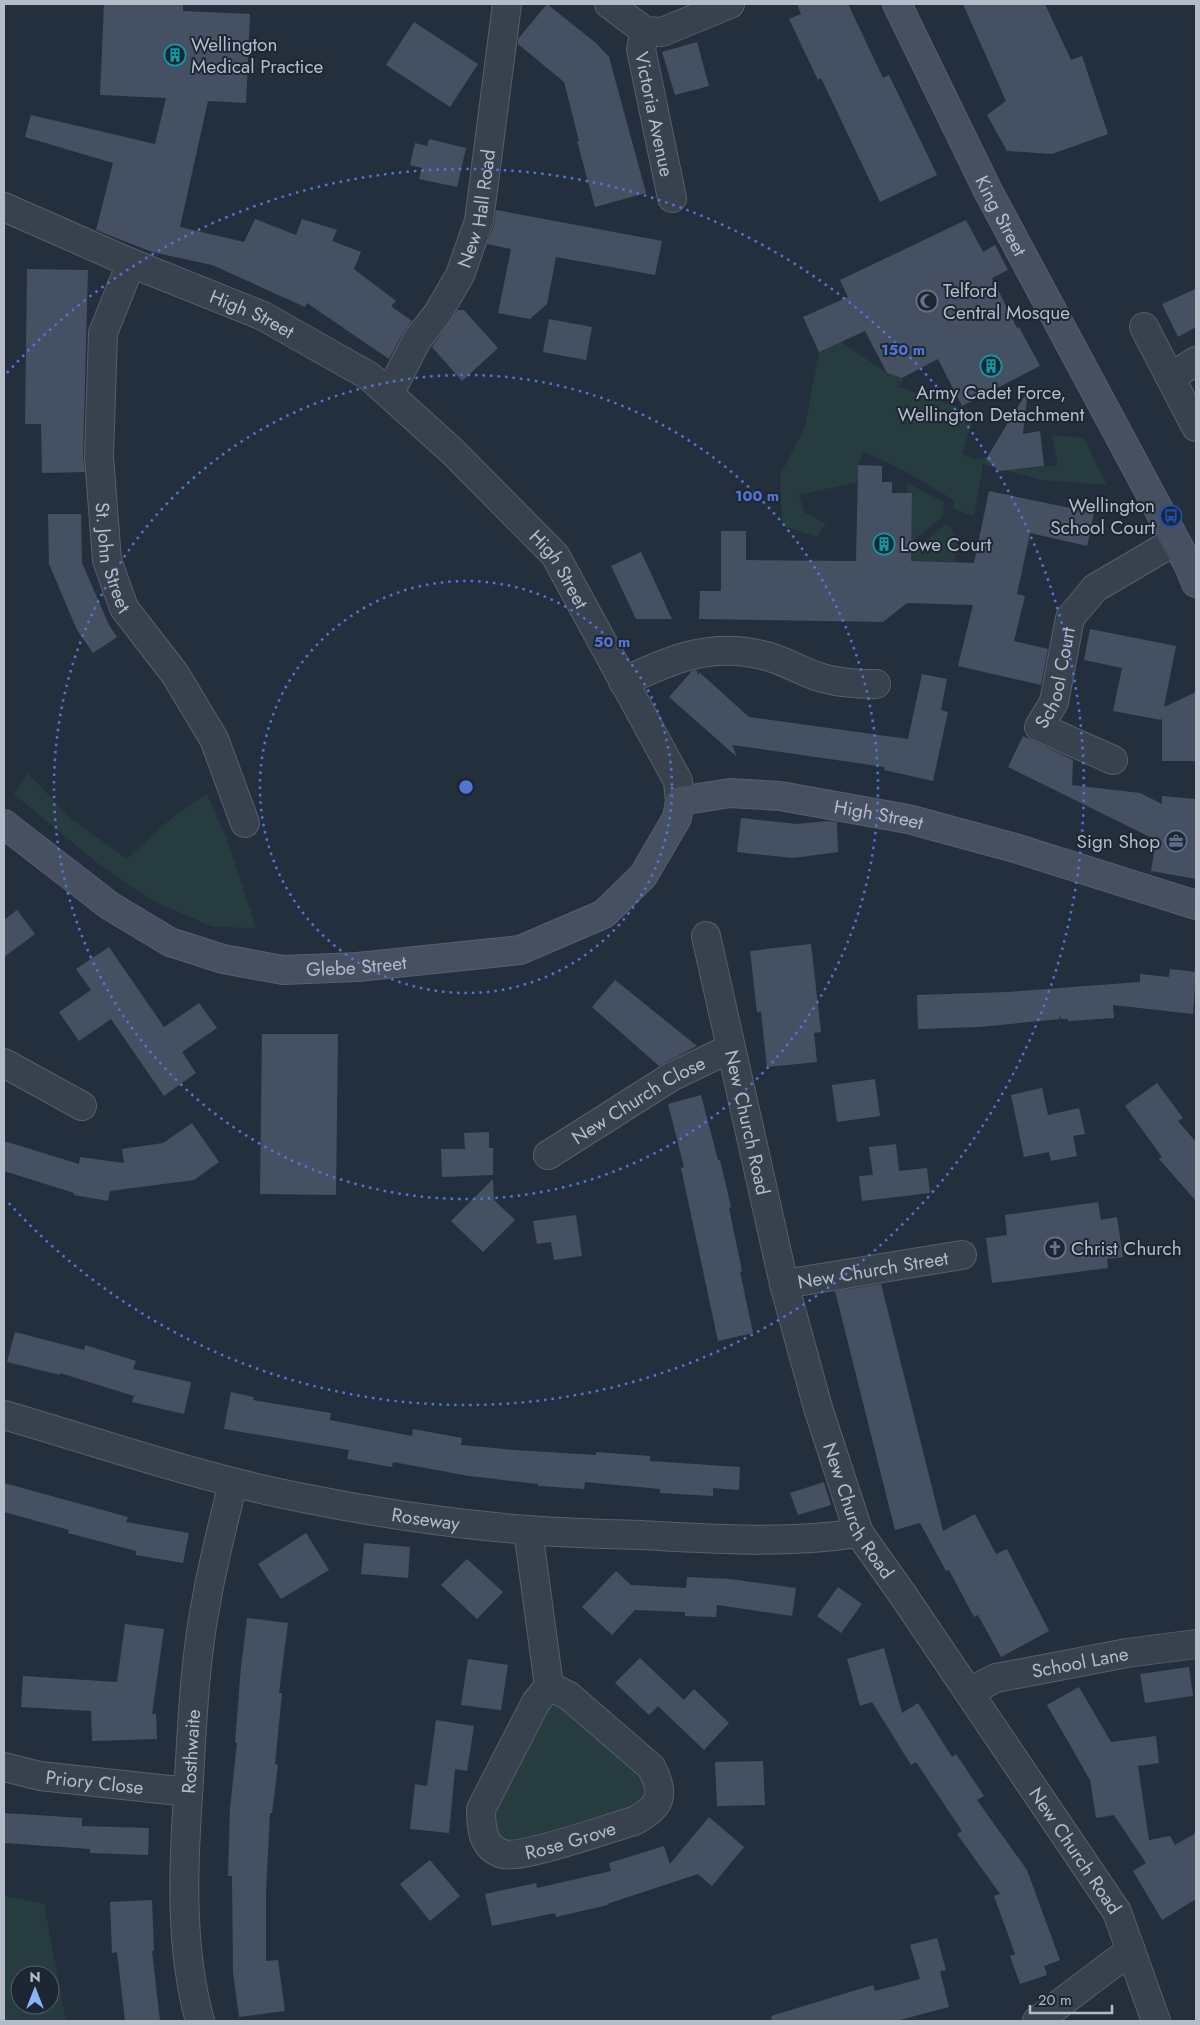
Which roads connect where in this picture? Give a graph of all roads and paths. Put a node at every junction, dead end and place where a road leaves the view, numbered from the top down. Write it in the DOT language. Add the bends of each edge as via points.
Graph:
graph roads {
  1 [pos="507,4"];
  2 [pos="609,4"];
  3 [pos="730,4"];
  4 [pos="897,4"];
  5 [pos="645,31"];
  6 [pos="672,198"];
  7 [pos="4,207"];
  8 [pos="131,263"];
  9 [pos="1144,327"];
  10 [pos="1196,361"];
  11 [pos="1170,377"];
  12 [pos="389,394"];
  13 [pos="1196,427"];
  14 [pos="1175,541"];
  15 [pos="1194,570"];
  16 [pos="623,682"];
  17 [pos="876,684"];
  18 [pos="1114,760"];
  19 [pos="680,801"];
  20 [pos="245,823"];
  21 [pos="4,824"];
  22 [pos="1196,905"];
  23 [pos="706,936"];
  24 [pos="730,1048"];
  25 [pos="4,1063"];
  26 [pos="82,1106"];
  27 [pos="548,1155"];
  28 [pos="962,1255"];
  29 [pos="784,1284"];
  30 [pos="4,1415"];
  31 [pos="233,1483"];
  32 [pos="528,1530"];
  33 [pos="859,1533"];
  34 [pos="1196,1644"];
  35 [pos="549,1686"];
  36 [pos="969,1692"];
  37 [pos="4,1766"];
  38 [pos="188,1792"];
  39 [pos="1131,1950"];
  40 [pos="200,2021"];
  41 [pos="1037,2021"];
  42 [pos="1156,2021"];
  1 -- 12 [label="street, New Hall Road" via="479,221 460,275 438,313 416,340"];
  2 -- 5 [label="street, Victoria Avenue"];
  3 -- 5 [label="street, Victoria Avenue" via="662,32"];
  4 -- 14 [label="street, King Street" via="988,191"];
  5 -- 6 [label="street, Victoria Avenue" via="642,50"];
  7 -- 8 [label="street, High Street"];
  8 -- 12 [label="street, High Street" via="263,316 369,376"];
  8 -- 20 [label="street, St. John Street" via="103,333 99,457 107,560 124,608 175,674 214,740"];
  9 -- 11 [label="street"];
  10 -- 11 [label="street"];
  11 -- 13 [label="street"];
  12 -- 16 [label="street, High Street" via="452,451 555,555"];
  14 -- 15 [label="street, King Street"];
  14 -- 18 [label="street, School Court" via="1095,588 1070,618 1054,702 1039,727"];
  16 -- 17 [label="street" via="670,660 703,652 732,651 763,655 837,682"];
  16 -- 19 [label="street, High Street" via="678,781"];
  19 -- 21 [label="street, Glebe Street" via="677,818 643,876 604,914 520,950 358,967 283,970 223,959 170,942 110,906"];
  19 -- 22 [label="street, High Street" via="730,793 780,796 908,819 1015,848"];
  23 -- 24 [label="street, New Church Road"];
  24 -- 27 [label="street, New Church Close" via="671,1077"];
  24 -- 29 [label="street, New Church Road"];
  25 -- 26 [label="street"];
  28 -- 29 [label="street, New Church Street"];
  29 -- 33 [label="street, New Church Road" via="818,1408"];
  30 -- 31 [label="street, Roseway"];
  31 -- 32 [label="street, Roseway" via="380,1512"];
  31 -- 38 [label="street, Rosthwaite" via="206,1597 194,1683"];
  32 -- 33 [label="street, Roseway" via="746,1540 804,1539"];
  32 -- 35 [label="street"];
  33 -- 36 [label="street, New Church Road"];
  34 -- 36 [label="street, School Lane" via="1127,1653 996,1678"];
  35 -- 35 [label="street, Rose Grove" via="568,1696 651,1767 659,1783 659,1799 650,1812 634,1821 523,1854 503,1854 489,1845 480,1828 481,1809 536,1702"];
  36 -- 39 [label="street, New Church Road" via="1116,1912"];
  37 -- 38 [label="street, Priory Close" via="40,1776"];
  38 -- 40 [label="street, Rosthwaite" via="184,1910 194,1998"];
  39 -- 41 [label="street"];
  39 -- 42 [label="street, New Church Road"];
}
